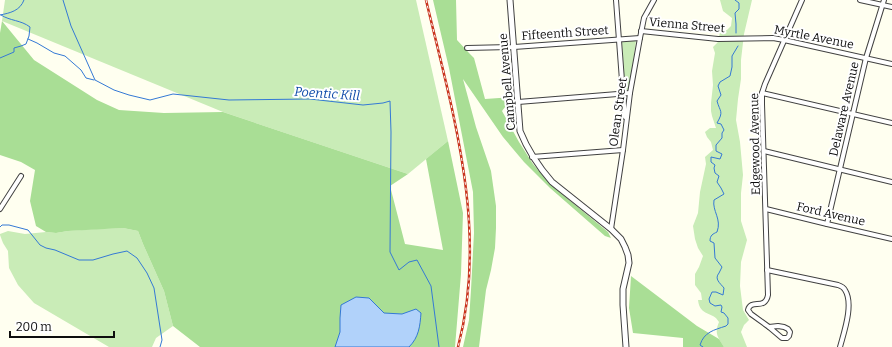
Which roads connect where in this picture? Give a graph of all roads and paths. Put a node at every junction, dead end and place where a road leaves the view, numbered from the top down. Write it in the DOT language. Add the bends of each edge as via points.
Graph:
graph roads {
  1 [pos="510,0"];
  2 [pos="616,0"];
  3 [pos="654,0"];
  4 [pos="802,0"];
  5 [pos="860,0"];
  6 [pos="884,0"];
  7 [pos="882,5"];
  8 [pos="892,7"];
  9 [pos="641,31"];
  10 [pos="640,38"];
  11 [pos="619,39"];
  12 [pos="731,39"];
  13 [pos="784,40"];
  14 [pos="514,47"];
  15 [pos="467,48"];
  16 [pos="866,58"];
  17 [pos="892,64"];
  18 [pos="762,93"];
  19 [pos="623,94"];
  20 [pos="630,94"];
  21 [pos="518,102"];
  22 [pos="852,115"];
  23 [pos="892,123"];
  24 [pos="626,125"];
  25 [pos="623,150"];
  26 [pos="764,151"];
  27 [pos="532,157"];
  28 [pos="840,169"];
  29 [pos="21,176"];
  30 [pos="892,182"];
  31 [pos="0,209"];
  32 [pos="766,209"];
  33 [pos="827,224"];
  34 [pos="611,229"];
  35 [pos="892,239"];
  36 [pos="767,270"];
  37 [pos="769,327"];
  38 [pos="626,347"];
  39 [pos="840,347"];
  1 -- 14 [label="street, Campbell Avenue"];
  2 -- 11 [label="street"];
  3 -- 9 [label="street, Olean Street" via="644,18"];
  4 -- 13 [label="street, Edgewood Avenue"];
  5 -- 7 [label="street"];
  6 -- 7 [label="street, Delaware Avenue"];
  7 -- 8 [label="street"];
  7 -- 16 [label="street, Delaware Avenue"];
  9 -- 10 [label="street, Olean Street"];
  9 -- 12 [label="street, Vienna Street"];
  10 -- 11 [label="street, Fifteenth Street"];
  10 -- 20 [label="street, Olean Street"];
  11 -- 14 [label="street, Fifteenth Street"];
  11 -- 19 [label="street"];
  12 -- 13 [label="street, Myrtle Avenue"];
  13 -- 16 [label="street, Myrtle Avenue"];
  13 -- 18 [label="street, Edgewood Avenue"];
  14 -- 15 [label="street, Fifteenth Street"];
  14 -- 21 [label="street, Campbell Avenue"];
  16 -- 17 [label="street, Myrtle Avenue"];
  16 -- 22 [label="street, Delaware Avenue"];
  18 -- 22 [label="street"];
  18 -- 26 [label="street, Edgewood Avenue"];
  19 -- 20 [label="street"];
  19 -- 21 [label="street"];
  19 -- 24 [label="street"];
  20 -- 24 [label="street, Olean Street"];
  21 -- 27 [label="street, Campbell Avenue" via="520,131"];
  22 -- 23 [label="street"];
  22 -- 28 [label="street, Delaware Avenue"];
  24 -- 25 [label="street, Olean Street"];
  25 -- 27 [label="street"];
  25 -- 34 [label="street, Olean Street"];
  26 -- 28 [label="street"];
  26 -- 32 [label="street, Edgewood Avenue"];
  27 -- 34 [label="street, Campbell Avenue" via="552,182"];
  28 -- 30 [label="street"];
  28 -- 33 [label="street, Delaware Avenue"];
  29 -- 31 [label="street"];
  32 -- 33 [label="street, Ford Avenue"];
  32 -- 36 [label="street, Edgewood Avenue"];
  33 -- 35 [label="street, Ford Avenue"];
  34 -- 38 [label="street, Campbell Avenue" via="621,239 628,255 629,263 623,289"];
  36 -- 37 [label="street, Edgewood Avenue" via="767,299 762,304 751,305 748,310"];
  36 -- 39 [label="street" via="838,284 845,289 849,302"];
  37 -- 37 [label="street" via="782,338 789,336 790,332 784,327"];
}
